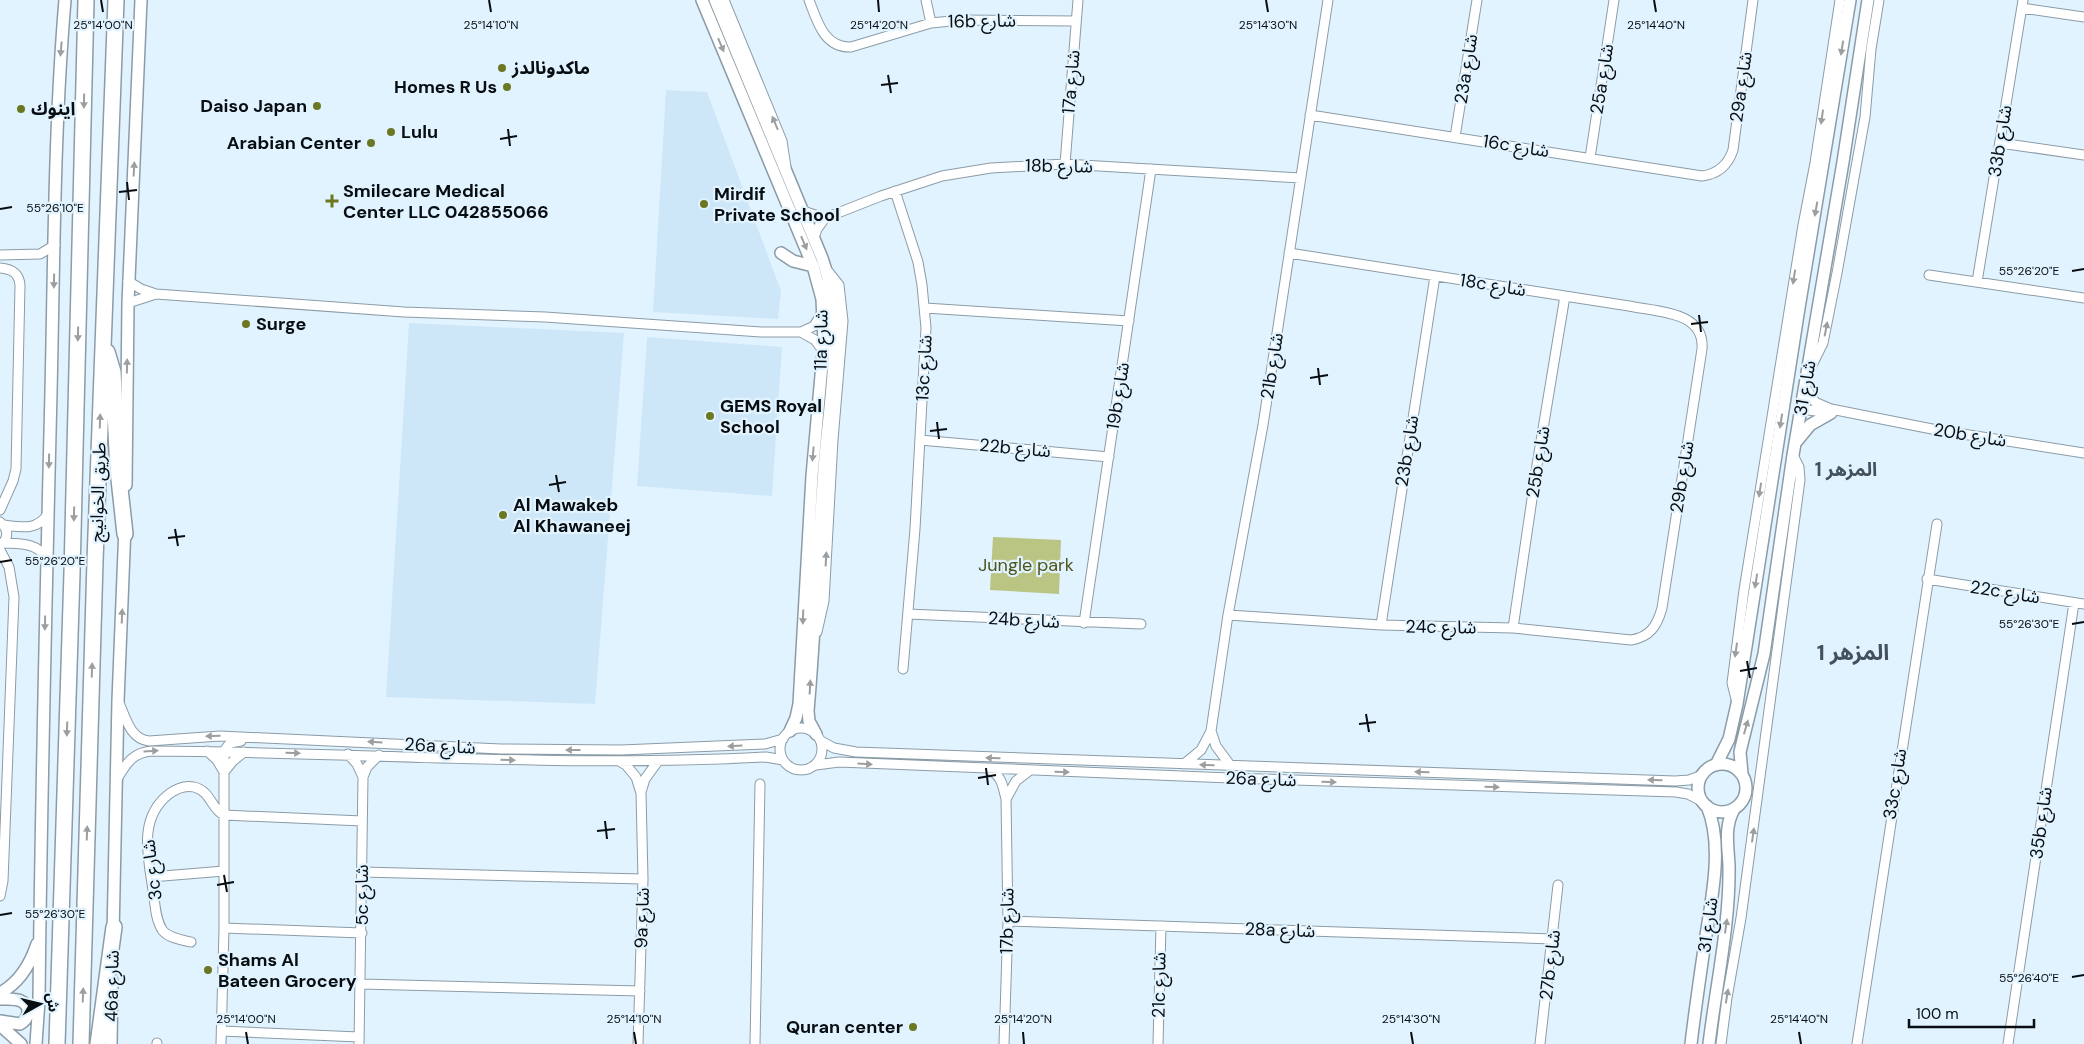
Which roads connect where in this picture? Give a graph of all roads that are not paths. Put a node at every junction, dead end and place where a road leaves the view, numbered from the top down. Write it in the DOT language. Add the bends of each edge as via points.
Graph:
graph roads {
  1 [pos="65,0"];
  2 [pos="86,0"];
  3 [pos="116,0"];
  4 [pos="141,0"];
  5 [pos="702,0"];
  6 [pos="715,0"];
  7 [pos="724,0"];
  8 [pos="810,0"];
  9 [pos="926,0"];
  10 [pos="1078,0"];
  11 [pos="1328,0"];
  12 [pos="1477,0"];
  13 [pos="1614,0"];
  14 [pos="1753,0"];
  15 [pos="1840,0"];
  16 [pos="1850,0"];
  17 [pos="1868,0"];
  18 [pos="1879,0"];
  19 [pos="2022,4"];
  20 [pos="2084,17"];
  21 [pos="1076,21"];
  22 [pos="931,23"];
  23 [pos="1310,115"];
  24 [pos="1455,137"];
  25 [pos="2000,144"];
  26 [pos="2084,155"];
  27 [pos="1590,158"];
  28 [pos="1065,164"];
  29 [pos="1151,169"];
  30 [pos="1721,169"];
  31 [pos="786,170"];
  32 [pos="1301,178"];
  33 [pos="895,191"];
  34 [pos="803,211"];
  35 [pos="825,218"];
  36 [pos="814,238"];
  37 [pos="55,245"];
  38 [pos="780,253"];
  39 [pos="1289,253"];
  40 [pos="0,255"];
  41 [pos="814,266"];
  42 [pos="0,268"];
  43 [pos="1929,275"];
  44 [pos="1435,276"];
  45 [pos="128,282"];
  46 [pos="1977,282"];
  47 [pos="156,294"];
  48 [pos="1565,296"];
  49 [pos="2084,298"];
  50 [pos="128,303"];
  51 [pos="925,308"];
  52 [pos="1799,308"];
  53 [pos="823,310"];
  54 [pos="1129,321"];
  55 [pos="1695,324"];
  56 [pos="801,332"];
  57 [pos="103,347"];
  58 [pos="824,352"];
  59 [pos="1807,373"];
  60 [pos="1805,388"];
  61 [pos="1801,409"];
  62 [pos="1831,413"];
  63 [pos="1856,415"];
  64 [pos="920,440"];
  65 [pos="1794,449"];
  66 [pos="2084,453"];
  67 [pos="1109,457"];
  68 [pos="0,510"];
  69 [pos="48,514"];
  70 [pos="1936,524"];
  71 [pos="4,526"];
  72 [pos="125,534"];
  73 [pos="1,546"];
  74 [pos="46,558"];
  75 [pos="1927,579"];
  76 [pos="2074,603"];
  77 [pos="2084,604"];
  78 [pos="908,614"];
  79 [pos="1228,615"];
  80 [pos="1084,622"];
  81 [pos="1141,624"];
  82 [pos="1380,626"];
  83 [pos="1513,628"];
  84 [pos="1652,631"];
  85 [pos="902,669"];
  86 [pos="118,701"];
  87 [pos="1737,704"];
  88 [pos="1211,732"];
  89 [pos="787,735"];
  90 [pos="269,738"];
  91 [pos="818,738"];
  92 [pos="207,751"];
  93 [pos="224,751"];
  94 [pos="244,752"];
  95 [pos="348,754"];
  96 [pos="379,755"];
  97 [pos="783,760"];
  98 [pos="619,761"];
  99 [pos="658,761"];
  100 [pos="1184,764"];
  101 [pos="816,765"];
  102 [pos="1230,765"];
  103 [pos="1716,765"];
  104 [pos="988,770"];
  105 [pos="1029,771"];
  106 [pos="224,772"];
  107 [pos="1742,774"];
  108 [pos="1703,775"];
  109 [pos="363,777"];
  110 [pos="116,780"];
  111 [pos="760,784"];
  112 [pos="641,792"];
  113 [pos="1006,799"];
  114 [pos="1705,804"];
  115 [pos="1734,809"];
  116 [pos="224,815"];
  117 [pos="362,821"];
  118 [pos="224,871"];
  119 [pos="362,872"];
  120 [pos="151,877"];
  121 [pos="643,879"];
  122 [pos="1558,885"];
  123 [pos="0,896"];
  124 [pos="1008,921"];
  125 [pos="1160,926"];
  126 [pos="114,927"];
  127 [pos="224,928"];
  128 [pos="362,933"];
  129 [pos="39,936"];
  130 [pos="1553,939"];
  131 [pos="191,942"];
  132 [pos="360,984"];
  133 [pos="640,991"];
  134 [pos="0,993"];
  135 [pos="0,999"];
  136 [pos="0,1020"];
  137 [pos="0,1025"];
  138 [pos="222,1031"];
  139 [pos="359,1040"];
  140 [pos="21,1044"];
  141 [pos="36,1044"];
  142 [pos="57,1044"];
  143 [pos="81,1044"];
  144 [pos="98,1044"];
  145 [pos="110,1044"];
  146 [pos="221,1044"];
  147 [pos="638,1044"];
  148 [pos="755,1044"];
  149 [pos="1004,1044"];
  150 [pos="1158,1044"];
  151 [pos="1540,1044"];
  152 [pos="1691,1044"];
  153 [pos="1709,1044"];
  154 [pos="1721,1044"];
  155 [pos="1857,1044"];
  156 [pos="2008,1044"];
  1 -- 37 [label="street, one-way" via="60,60"];
  2 -- 142 [label="highway, طريق الخوانيج, one-way"];
  3 -- 57 [label="highway, طريق الخوانيج"];
  45 -- 4 [label="street, 46a شارع, one-way"];
  5 -- 41 [label="street, 11a شارع, one-way"];
  6 -- 31 [label="street, 11a شارع"];
  31 -- 7 [label="street, 11a شارع, one-way" via="782,141"];
  8 -- 22 [label="street, 16b شارع" via="819,26 833,44 842,47"];
  9 -- 22 [label="street"];
  10 -- 21 [label="street, 17a شارع"];
  11 -- 23 [label="street, 21b شارع"];
  12 -- 24 [label="street, 23a شارع"];
  13 -- 27 [label="street, 25a شارع"];
  14 -- 30 [label="street, 29a شارع" via="1733,150"];
  15 -- 87 [label="street, one-way" via="1744,590 1732,683"];
  16 -- 52 [label="street, شارع 31, one-way"];
  17 -- 59 [label="street, شارع 31"];
  59 -- 18 [label="street, one-way" via="1823,343 1837,273 1864,116"];
  19 -- 20 [label="street"];
  19 -- 25 [label="street, 33b شارع"];
  21 -- 22 [label="street, 16b شارع" via="961,20"];
  21 -- 28 [label="street, 17a شارع"];
  23 -- 24 [label="street, 16c شارع"];
  23 -- 32 [label="street, 21b شارع"];
  24 -- 27 [label="street, 16c شارع"];
  25 -- 26 [label="street"];
  25 -- 46 [label="street, 33b شارع"];
  27 -- 30 [label="street, 16c شارع" via="1702,176"];
  28 -- 29 [label="street, 18b شارع"];
  28 -- 33 [label="street, 18b شارع" via="991,168 942,176"];
  29 -- 32 [label="street, 18b شارع"];
  29 -- 54 [label="street, 19b شارع"];
  31 -- 34 [label="street, 11a شارع"];
  32 -- 39 [label="street, 21b شارع"];
  33 -- 35 [label="street, 18b شارع"];
  33 -- 51 [label="street, 13c شارع" via="918,262"];
  34 -- 35 [label="street"];
  34 -- 36 [label="street, 11a شارع"];
  35 -- 36 [label="street"];
  91 -- 36 [label="street, 11a شارع, one-way" via="809,721 808,711 836,331 833,294"];
  37 -- 40 [label="street" via="40,254"];
  37 -- 69 [label="street, one-way"];
  38 -- 41 [label="street" via="800,264"];
  39 -- 44 [label="street, 18c شارع"];
  39 -- 79 [label="street, 21b شارع" via="1263,425"];
  41 -- 53 [label="street, 11a شارع"];
  42 -- 68 [label="street" via="16,273 20,285 16,469"];
  43 -- 46 [label="street"];
  44 -- 48 [label="street, 18c شارع"];
  44 -- 82 [label="street, 23b شارع"];
  45 -- 47 [label="street"];
  45 -- 50 [label="street, 46a شارع"];
  46 -- 49 [label="street"];
  47 -- 50 [label="street"];
  47 -- 56 [label="street" via="404,312"];
  48 -- 55 [label="street, 18c شارع" via="1679,316"];
  48 -- 83 [label="street, 25b شارع"];
  72 -- 50 [label="street, 46a شارع, one-way"];
  51 -- 54 [label="street"];
  51 -- 64 [label="street, 13c شارع"];
  52 -- 61 [label="street" via="1802,326 1793,389 1794,399"];
  52 -- 87 [label="street, شارع 31, one-way"];
  53 -- 56 [label="street" via="814,326"];
  53 -- 58 [label="street, 11a شارع"];
  54 -- 67 [label="street, 19b شارع"];
  55 -- 84 [label="street, 29b شارع" via="1703,339 1702,349 1662,608"];
  56 -- 58 [label="street" via="815,340"];
  57 -- 72 [label="highway" via="113,372"];
  143 -- 57 [label="highway, طريق الخوانيج, one-way"];
  58 -- 89 [label="street, 11a شارع, one-way" via="811,486 799,704"];
  59 -- 60 [label="street, شارع 31"];
  60 -- 61 [label="street, شارع 31"];
  60 -- 63 [label="street, 20b شارع" via="1820,405"];
  61 -- 62 [label="street, 20b شارع"];
  61 -- 65 [label="street, شارع 31"];
  62 -- 63 [label="street, 20b شارع"];
  62 -- 65 [label="street" via="1810,425"];
  63 -- 66 [label="street, 20b شارع"];
  64 -- 67 [label="street, 22b شارع"];
  64 -- 78 [label="street, 13c شارع"];
  107 -- 65 [label="street, شارع 31, one-way" via="1740,752 1764,654"];
  154 -- 65 [label="street, one-way" via="1800,480"];
  67 -- 80 [label="street, 19b شارع"];
  69 -- 71 [label="street" via="39,524 20,531"];
  69 -- 74 [label="street"];
  70 -- 75 [label="street, 33c شارع"];
  71 -- 73 [label="street" via="7,538"];
  86 -- 72 [label="street, 46a شارع, one-way"];
  73 -- 74 [label="street" via="35,547"];
  73 -- 123 [label="street" via="9,567 14,597"];
  74 -- 129 [label="street, one-way"];
  75 -- 76 [label="street, 22c شارع"];
  75 -- 155 [label="street, 33c شارع"];
  76 -- 77 [label="street, 22c شارع"];
  76 -- 156 [label="street, 35b شارع"];
  78 -- 80 [label="street, 24b شارع"];
  78 -- 85 [label="street, 13c شارع"];
  79 -- 82 [label="street, 24c شارع"];
  79 -- 88 [label="street, 21b شارع"];
  80 -- 81 [label="street, 24b شارع"];
  82 -- 83 [label="street, 24c شارع"];
  83 -- 84 [label="street, 24c شارع" via="1631,640"];
  90 -- 86 [label="street, 26a شارع, one-way" via="220,736 145,740 135,735"];
  86 -- 110 [label="street, 46a شارع"];
  87 -- 103 [label="street, شارع 31" via="1729,739"];
  88 -- 100 [label="street, 21b شارع" via="1201,750"];
  88 -- 102 [label="street" via="1216,746"];
  89 -- 90 [label="street, 26a شارع, one-way" via="765,744 594,750 478,749"];
  89 -- 91 [label="street" via="801,728 812,731"];
  89 -- 97 [label="street" via="780,750"];
  90 -- 93 [label="street" via="233,742"];
  100 -- 91 [label="street, 26a شارع, one-way" via="856,752 834,748"];
  91 -- 101 [label="street" via="822,756"];
  92 -- 93 [label="street, 26a شارع"];
  92 -- 106 [label="street"];
  110 -- 92 [label="street, 26a شارع, one-way" via="127,763 140,752"];
  93 -- 94 [label="street, 26a شارع"];
  93 -- 106 [label="street"];
  94 -- 95 [label="street, 26a شارع, one-way"];
  94 -- 106 [label="street"];
  95 -- 96 [label="street, 26a شارع"];
  95 -- 109 [label="street"];
  96 -- 98 [label="street, 26a شارع, one-way"];
  96 -- 109 [label="street" via="367,766"];
  97 -- 99 [label="street, 26a شارع" via="766,757"];
  97 -- 101 [label="street" via="796,770 807,770"];
  98 -- 99 [label="street, 26a شارع"];
  98 -- 112 [label="street, 9a شارع" via="632,771"];
  99 -- 112 [label="street, 9a شارع" via="645,778"];
  102 -- 100 [label="street, 26a شارع, one-way"];
  101 -- 104 [label="street, 26a شارع, one-way" via="839,762"];
  108 -- 102 [label="street, 26a شارع, one-way" via="1674,781"];
  103 -- 107 [label="street" via="1728,765"];
  103 -- 108 [label="street"];
  104 -- 105 [label="street, 26a شارع"];
  104 -- 113 [label="street, 17b شارع" via="999,777"];
  105 -- 113 [label="street" via="1016,781"];
  105 -- 114 [label="street, 26a شارع, one-way" via="1676,792 1688,794"];
  106 -- 116 [label="street"];
  107 -- 115 [label="street" via="1745,796"];
  108 -- 114 [label="street" via="1699,792"];
  109 -- 117 [label="street, 5c شارع"];
  110 -- 126 [label="street, 46a شارع"];
  111 -- 148 [label="street"];
  112 -- 121 [label="street, 9a شارع"];
  113 -- 124 [label="street, 17b شارع"];
  114 -- 115 [label="street" via="1717,812"];
  114 -- 152 [label="street, شارع 31" via="1714,834 1713,882"];
  153 -- 115 [label="street, شارع 31, one-way" via="1728,905 1727,829"];
  116 -- 117 [label="street"];
  116 -- 118 [label="street"];
  116 -- 120 [label="street, 3c شارع" via="209,796 197,788 178,788 164,798 153,813 147,831"];
  117 -- 119 [label="street, 5c شارع"];
  118 -- 120 [label="street"];
  118 -- 127 [label="street"];
  119 -- 121 [label="street"];
  119 -- 128 [label="street, 5c شارع"];
  120 -- 131 [label="street, 3c شارع" via="162,929 170,936"];
  121 -- 133 [label="street, 9a شارع"];
  122 -- 130 [label="street, 27b شارع"];
  124 -- 125 [label="street, 28a شارع"];
  124 -- 149 [label="street, 17b شارع"];
  125 -- 130 [label="street, 28a شارع"];
  125 -- 150 [label="street, 21c شارع"];
  126 -- 144 [label="highway"];
  126 -- 145 [label="street, 46a شارع"];
  127 -- 128 [label="street"];
  127 -- 138 [label="street"];
  128 -- 132 [label="street, 5c شارع"];
  129 -- 134 [label="street" via="25,970"];
  129 -- 141 [label="street"];
  130 -- 151 [label="street, 27b شارع"];
  132 -- 133 [label="street"];
  132 -- 139 [label="street, 5c شارع"];
  133 -- 147 [label="street, 9a شارع"];
  135 -- 136 [label="street" via="20,1000 26,1005 28,1014 20,1024"];
  137 -- 140 [label="street"];
  138 -- 139 [label="street"];
  138 -- 146 [label="street"];
}
